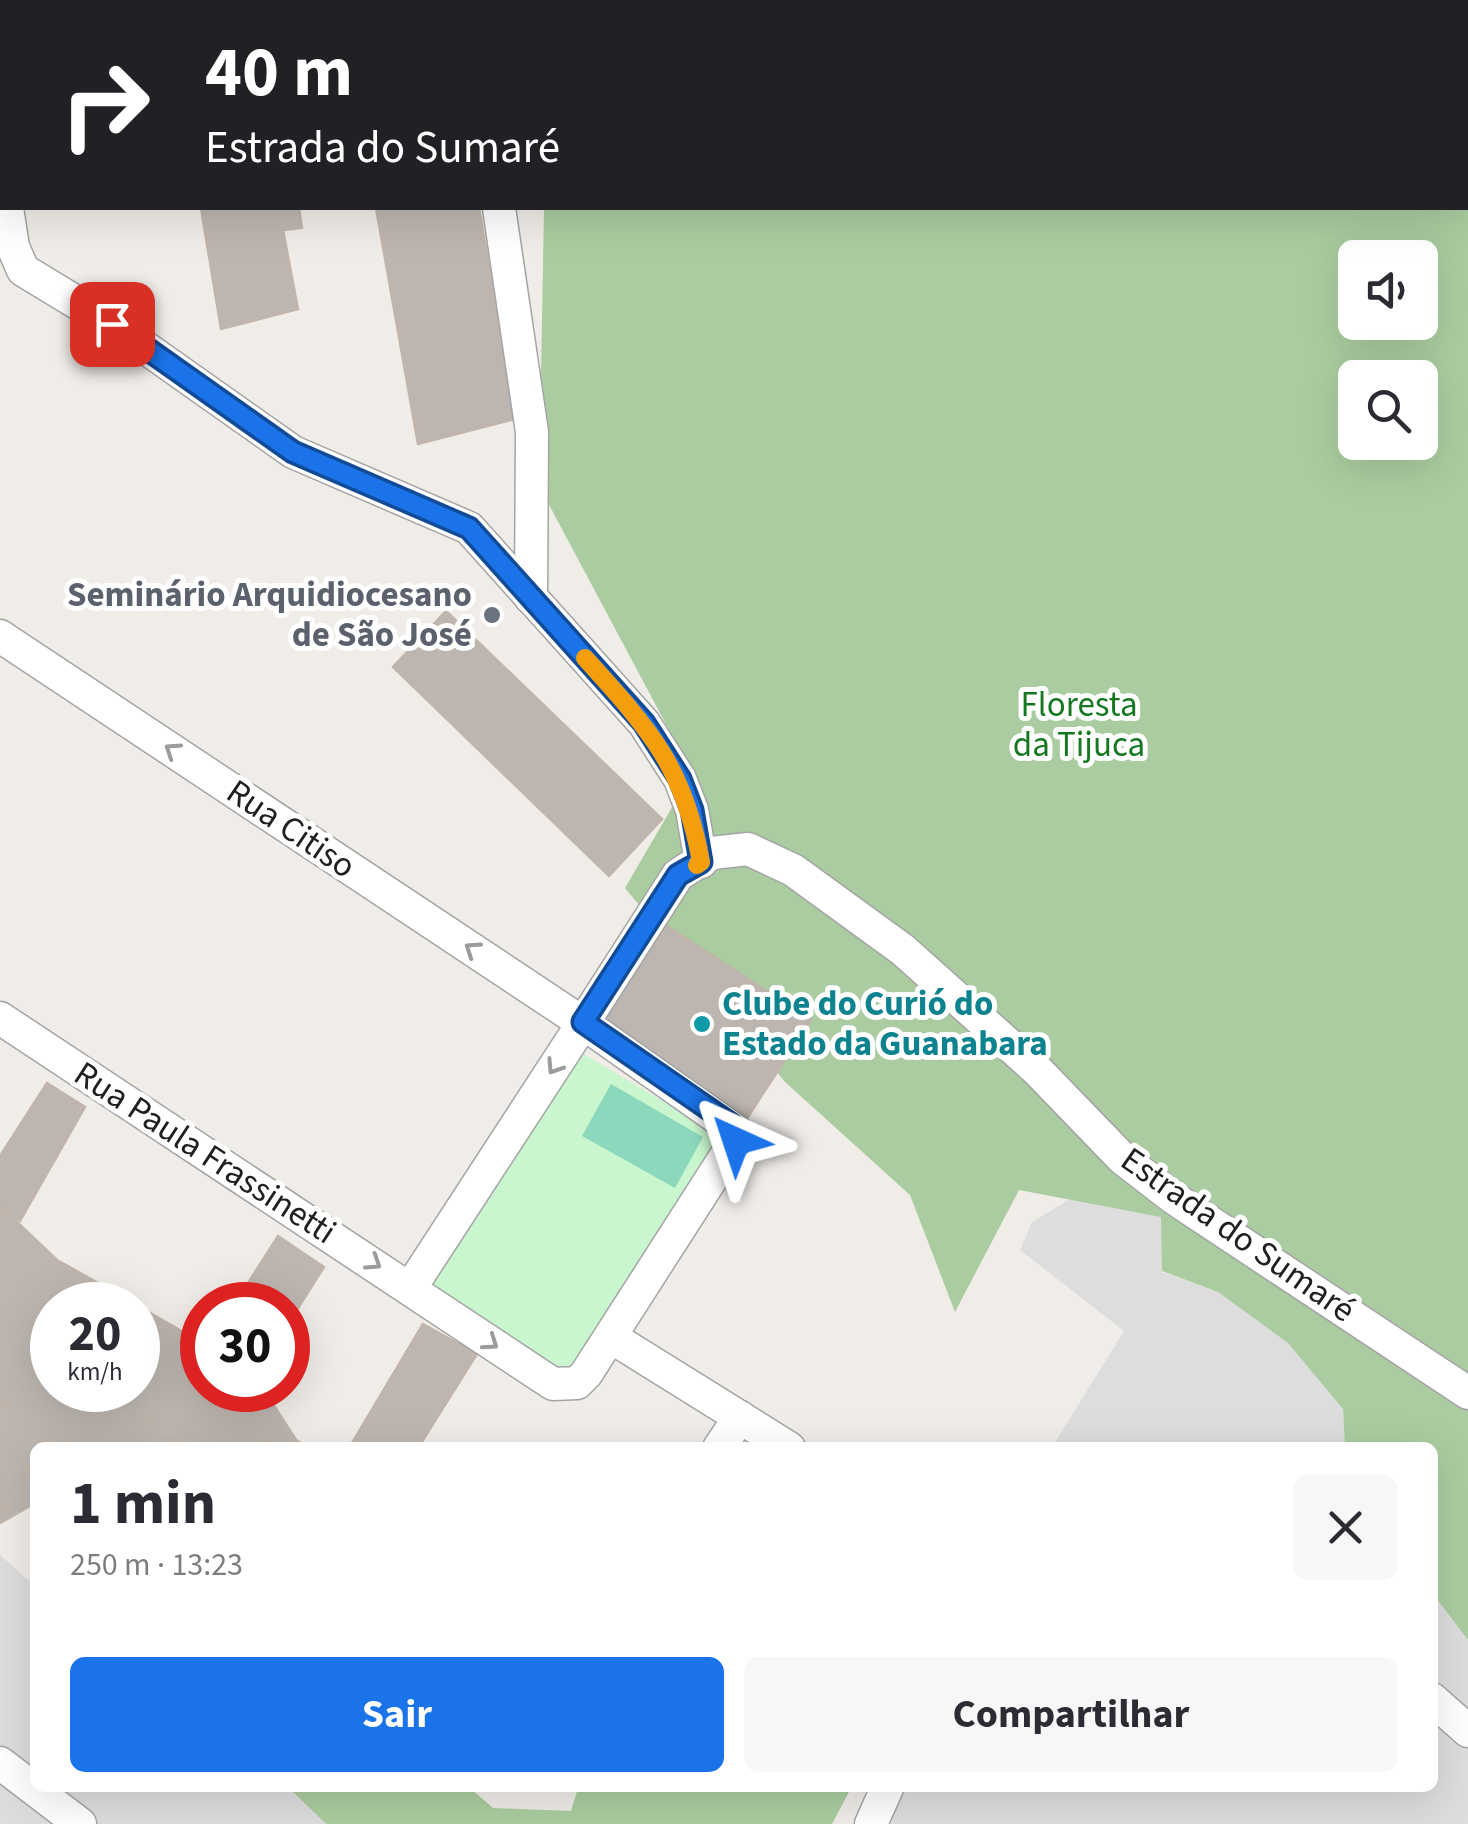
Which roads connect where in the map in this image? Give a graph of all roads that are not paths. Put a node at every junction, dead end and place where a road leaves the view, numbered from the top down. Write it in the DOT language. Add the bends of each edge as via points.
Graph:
graph roads {
  1 [pos="7,210"];
  2 [pos="499,210"];
  3 [pos="531,598"];
  4 [pos="0,636"];
  5 [pos="701,862"];
  6 [pos="0,1018"];
  7 [pos="583,1022"];
  8 [pos="410,1287"];
  9 [pos="611,1337"];
  10 [pos="1468,1393"];
  11 [pos="740,1417"];
  12 [pos="723,1442"];
  13 [pos="780,1442"];
  14 [pos="1438,1705"];
  15 [pos="1468,1730"];
  16 [pos="0,1763"];
  17 [pos="30,1786"];
  18 [pos="38,1792"];
  19 [pos="885,1792"];
  20 [pos="80,1824"];
  21 [pos="871,1824"];
  1 -- 3 [label="street" via="23,270 293,452 469,528"];
  2 -- 3 [label="street" via="532,432"];
  3 -- 5 [label="street" via="644,723 680,779"];
  7 -- 4 [label="street, Rua Citiso, one-way"];
  5 -- 7 [label="street, Estrada do Sumaré" via="678,875"];
  5 -- 10 [label="street, Estrada do Sumaré" via="712,853 748,849 793,870 903,950 1162,1189"];
  6 -- 8 [label="street, Rua Paula Frassinetti, one-way"];
  7 -- 8 [label="street, Estrada do Sumaré, one-way"];
  7 -- 9 [label="street, Rua Citiso" via="737,1133"];
  8 -- 9 [label="street, Rua Paula Frassinetti, one-way" via="553,1384 576,1384"];
  9 -- 11 [label="street"];
  11 -- 12 [label="street"];
  11 -- 13 [label="street"];
  14 -- 15 [label="street"];
  16 -- 17 [label="street"];
  18 -- 20 [label="street"];
  19 -- 21 [label="street"];
}
